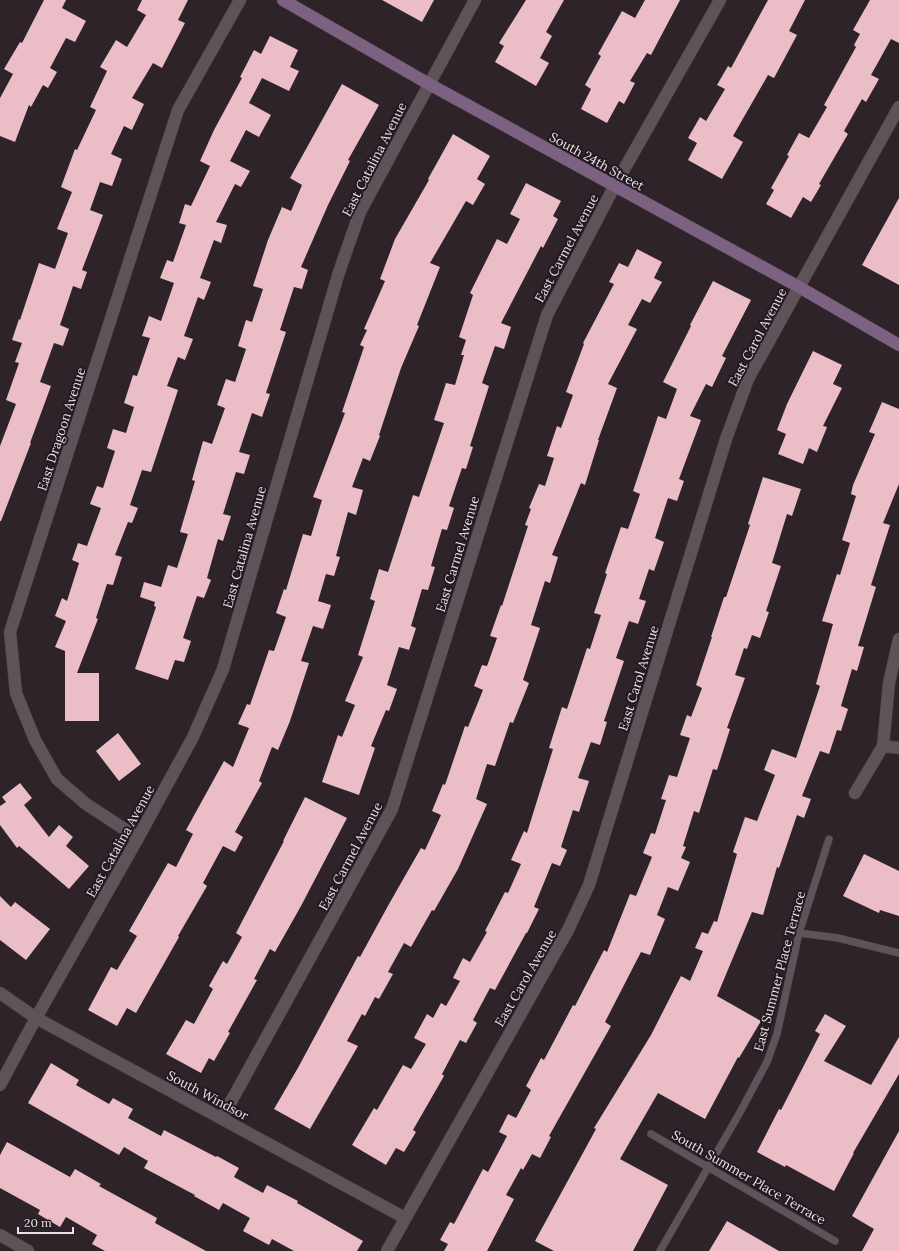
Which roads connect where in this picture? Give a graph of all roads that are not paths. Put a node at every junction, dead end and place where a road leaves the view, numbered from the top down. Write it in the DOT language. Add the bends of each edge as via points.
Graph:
graph roads {
  1 [pos="240,0"];
  2 [pos="282,0"];
  3 [pos="475,0"];
  4 [pos="720,0"];
  5 [pos="429,84"];
  6 [pos="899,107"];
  7 [pos="614,187"];
  8 [pos="799,287"];
  9 [pos="899,345"];
  10 [pos="899,640"];
  11 [pos="883,746"];
  12 [pos="899,748"];
  13 [pos="855,793"];
  14 [pos="138,838"];
  15 [pos="829,839"];
  16 [pos="799,933"];
  17 [pos="899,953"];
  18 [pos="0,992"];
  19 [pos="36,1018"];
  20 [pos="0,1085"];
  21 [pos="222,1118"];
  22 [pos="651,1134"];
  23 [pos="708,1167"];
  24 [pos="405,1218"];
  25 [pos="0,1236"];
  26 [pos="835,1241"];
  27 [pos="28,1251"];
  28 [pos="387,1251"];
  29 [pos="660,1251"];
  1 -- 14 [label="street, East Dragoon Avenue" via="178,110 10,632 16,693 35,740 57,779 86,804"];
  2 -- 5 [label="street, South 24th Street"];
  3 -- 5 [label="street, East Catalina Avenue"];
  4 -- 7 [label="street, East Carmel Avenue"];
  5 -- 7 [label="street, South 24th Street"];
  5 -- 14 [label="street, East Catalina Avenue" via="360,212 339,272 223,669 193,737"];
  6 -- 8 [label="street, East Carol Avenue"];
  7 -- 8 [label="street, South 24th Street"];
  7 -- 21 [label="street, East Carmel Avenue" via="546,315 392,809"];
  8 -- 9 [label="street, South 24th Street"];
  8 -- 24 [label="street, East Carol Avenue" via="748,379 726,439 589,885 568,930"];
  10 -- 11 [label="street" via="889,683"];
  11 -- 12 [label="street"];
  11 -- 13 [label="street"];
  14 -- 19 [label="street, East Catalina Avenue"];
  15 -- 16 [label="lane, East Summer Place Terrace"];
  16 -- 17 [label="lane" via="838,938"];
  16 -- 23 [label="lane, East Summer Place Terrace" via="777,1034 767,1062"];
  18 -- 19 [label="street, South Windsor"];
  19 -- 20 [label="street, East Catalina Avenue"];
  19 -- 21 [label="street, South Windsor"];
  21 -- 24 [label="street, South Windsor"];
  22 -- 23 [label="lane, South Summer Place Terrace"];
  23 -- 26 [label="lane, South Summer Place Terrace"];
  23 -- 29 [label="lane, East Summer Place Terrace"];
  24 -- 28 [label="street, East Carol Avenue"];
  25 -- 27 [label="street"];
}
